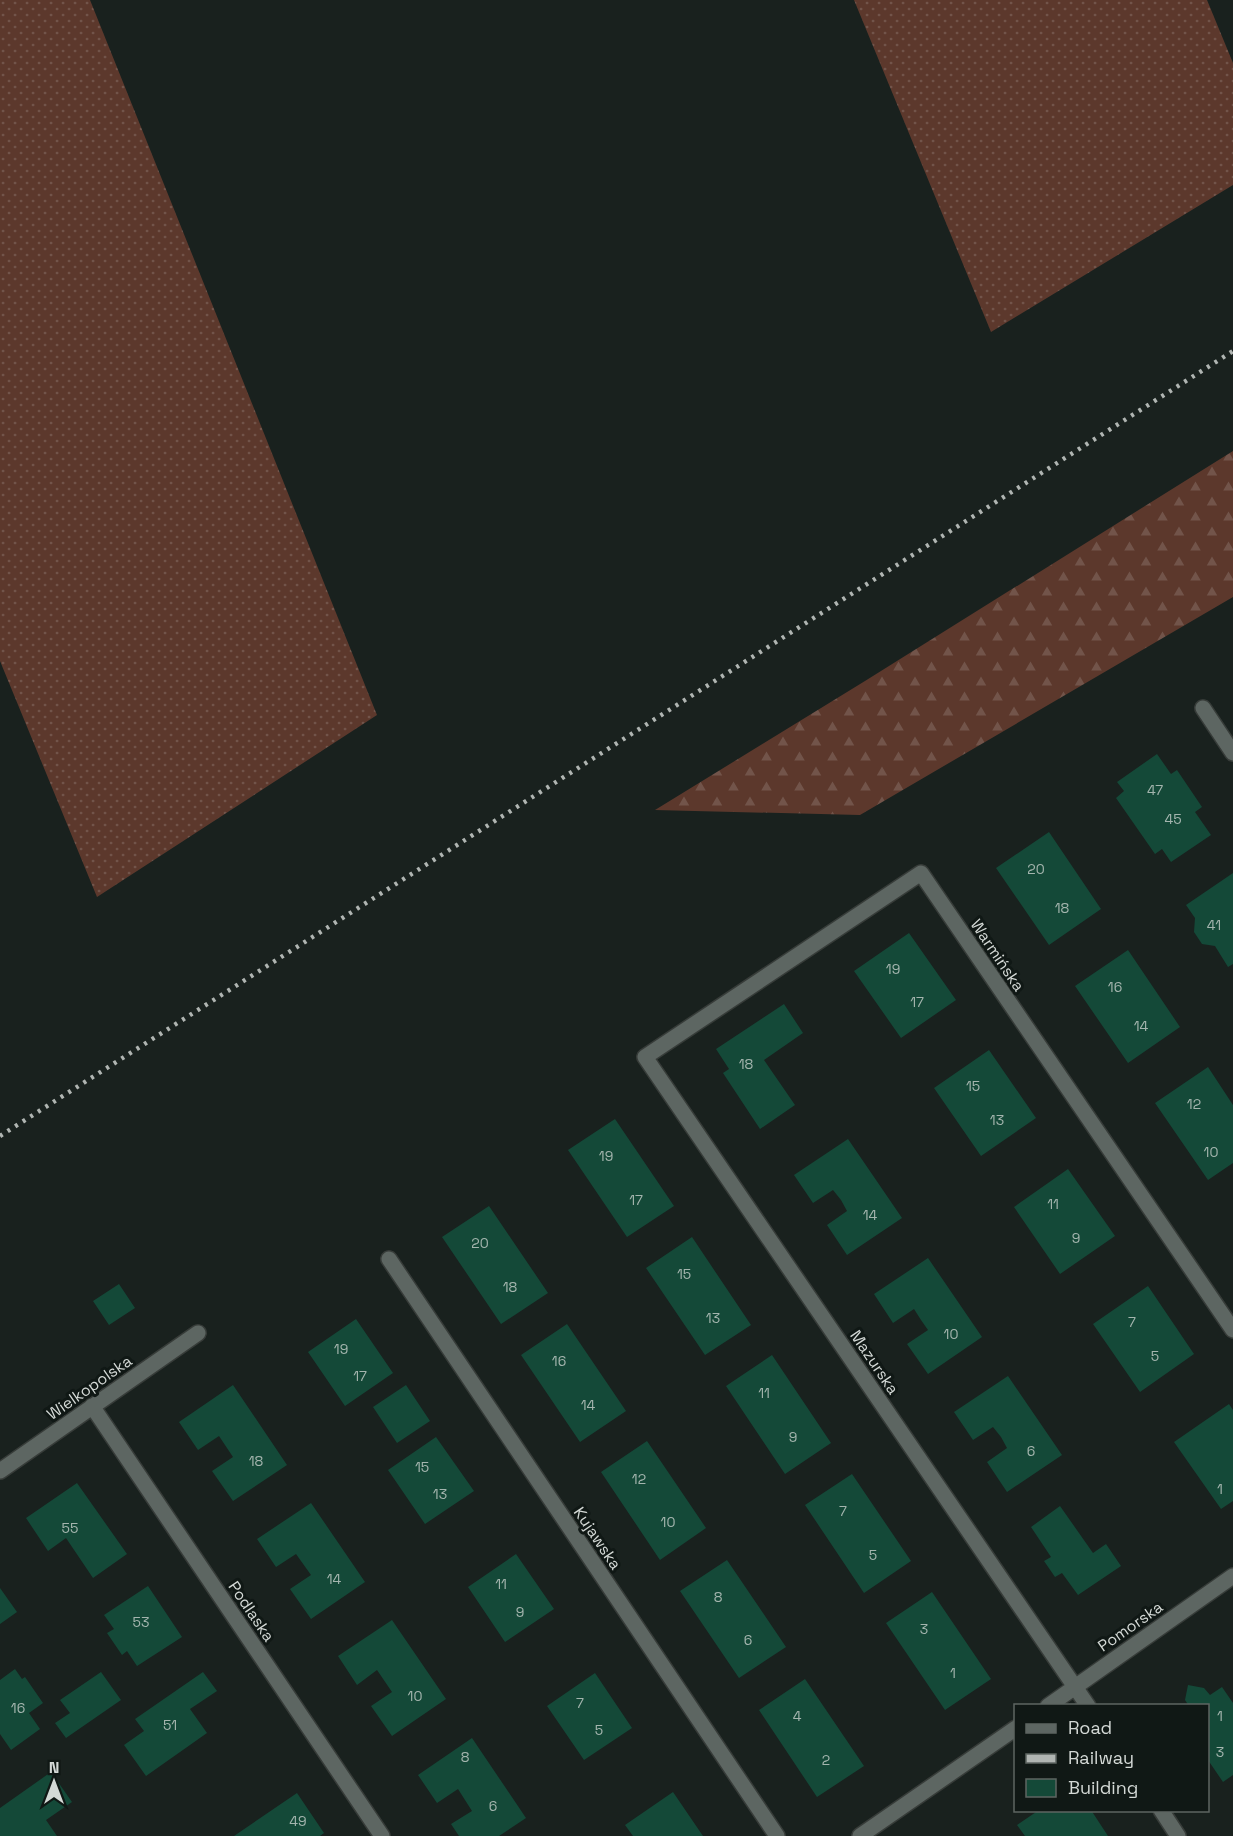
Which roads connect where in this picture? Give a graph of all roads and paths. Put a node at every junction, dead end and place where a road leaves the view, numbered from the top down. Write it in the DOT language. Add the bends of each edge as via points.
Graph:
graph roads {
  1 [pos="1203,708"];
  2 [pos="1233,753"];
  3 [pos="645,1057"];
  4 [pos="389,1259"];
  5 [pos="1233,1330"];
  6 [pos="198,1333"];
  7 [pos="92,1406"];
  8 [pos="0,1470"];
  9 [pos="1233,1576"];
  10 [pos="1075,1687"];
  11 [pos="1051,1704"];
  12 [pos="1087,1704"];
  13 [pos="1014,1729"];
  14 [pos="1162,1812"];
  15 [pos="382,1836"];
  16 [pos="777,1836"];
  17 [pos="860,1836"];
  18 [pos="1178,1836"];
  1 -- 2 [label="street"];
  3 -- 5 [label="street, Warmińska" via="921,873"];
  3 -- 10 [label="street, Mazurska"];
  4 -- 16 [label="street, Kujawska"];
  6 -- 7 [label="street, Wielkopolska"];
  7 -- 8 [label="street, Wielkopolska"];
  7 -- 15 [label="street, Podlaska"];
  9 -- 10 [label="street, Pomorska"];
  10 -- 11 [label="street, Pomorska"];
  10 -- 12 [label="street, Mazurska"];
  13 -- 17 [label="street"];
  14 -- 18 [label="street"];
}
